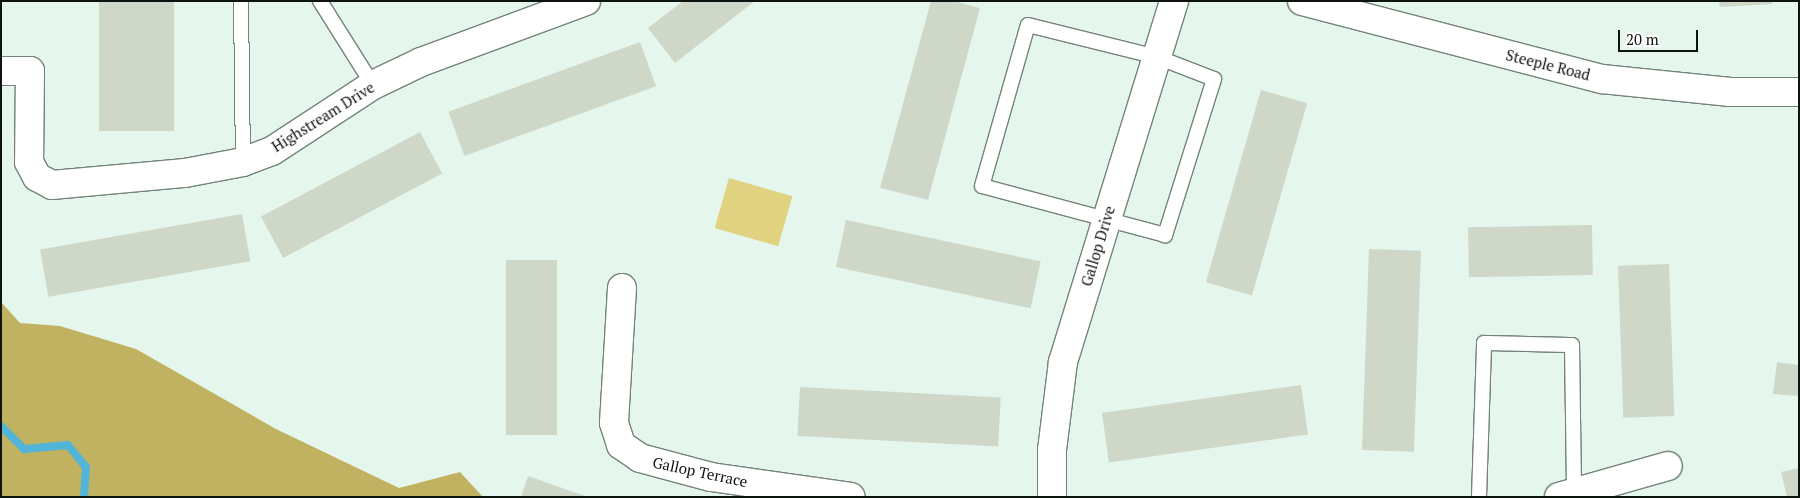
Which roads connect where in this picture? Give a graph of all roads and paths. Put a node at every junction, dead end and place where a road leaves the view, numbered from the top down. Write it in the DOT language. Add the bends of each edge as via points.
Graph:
graph roads {
  1 [pos="241,1"];
  2 [pos="320,1"];
  3 [pos="1174,1"];
  4 [pos="1302,1"];
  5 [pos="570,5"];
  6 [pos="1156,57"];
  7 [pos="1,71"];
  8 [pos="373,85"];
  9 [pos="1799,92"];
  10 [pos="243,162"];
  11 [pos="1106,221"];
  12 [pos="622,288"];
  13 [pos="1668,466"];
  14 [pos="1567,495"];
  15 [pos="851,497"];
  16 [pos="1052,497"];
  17 [pos="1478,497"];
  1 -- 10 [label="lane"];
  2 -- 8 [label="lane"];
  3 -- 6 [label="street, Gallop Drive"];
  4 -- 9 [label="street, Steeple Road" via="1602,79 1730,92"];
  5 -- 8 [label="street, Highstream Drive"];
  6 -- 11 [label="street, Gallop Drive"];
  6 -- 11 [label="lane" via="1214,79 1165,236"];
  6 -- 11 [label="lane" via="1028,25 982,186"];
  7 -- 10 [label="street, Highstream Drive" via="30,71 29,162 38,177 52,185 185,174"];
  8 -- 10 [label="street, Highstream Drive" via="272,151"];
  11 -- 16 [label="street, Gallop Drive" via="1063,362 1052,450"];
  12 -- 15 [label="street, Gallop Terrace" via="614,423 621,445 640,458 711,477"];
  13 -- 14 [label="street"];
  14 -- 17 [label="lane" via="1572,345 1484,342"];
}
